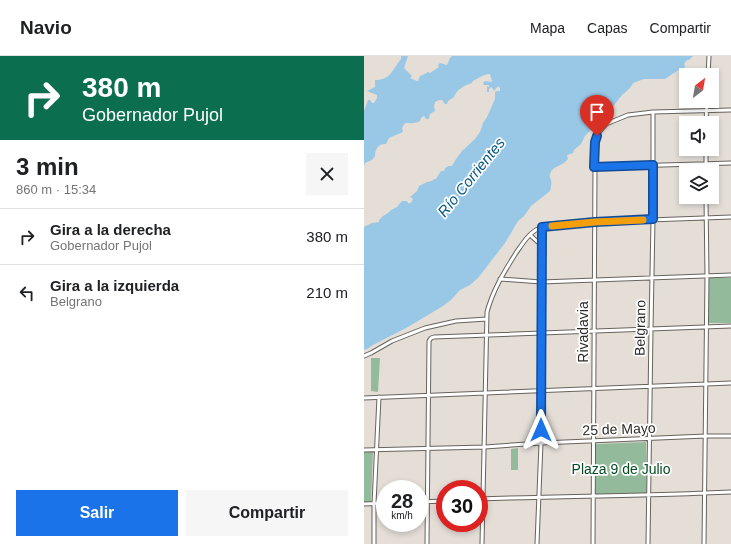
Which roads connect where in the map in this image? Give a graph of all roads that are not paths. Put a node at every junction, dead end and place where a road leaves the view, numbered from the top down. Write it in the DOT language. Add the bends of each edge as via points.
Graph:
graph roads {
  1 [pos="709,56"];
  2 [pos="708,68"];
  3 [pos="706,108"];
  4 [pos="731,110"];
  5 [pos="706,111"];
  6 [pos="653,112"];
  7 [pos="706,116"];
  8 [pos="706,156"];
  9 [pos="731,162"];
  10 [pos="706,163"];
  11 [pos="653,165"];
  12 [pos="594,167"];
  13 [pos="706,204"];
  14 [pos="731,217"];
  15 [pos="706,218"];
  16 [pos="653,219"];
  17 [pos="595,222"];
  18 [pos="542,227"];
  19 [pos="530,235"];
  20 [pos="542,245"];
  21 [pos="731,275"];
  22 [pos="707,276"];
  23 [pos="652,278"];
  24 [pos="500,279"];
  25 [pos="594,280"];
  26 [pos="541,282"];
  27 [pos="487,319"];
  28 [pos="731,326"];
  29 [pos="706,327"];
  30 [pos="651,329"];
  31 [pos="594,331"];
  32 [pos="542,333"];
  33 [pos="486,335"];
  34 [pos="364,356"];
  35 [pos="731,383"];
  36 [pos="706,384"];
  37 [pos="650,386"];
  38 [pos="594,389"];
  39 [pos="541,391"];
  40 [pos="486,393"];
  41 [pos="429,396"];
  42 [pos="364,398"];
  43 [pos="379,398"];
  44 [pos="706,436"];
  45 [pos="731,436"];
  46 [pos="649,439"];
  47 [pos="593,441"];
  48 [pos="541,443"];
  49 [pos="485,447"];
  50 [pos="428,449"];
  51 [pos="364,450"];
  52 [pos="376,450"];
  53 [pos="427,480"];
  54 [pos="484,480"];
  55 [pos="731,492"];
  56 [pos="705,493"];
  57 [pos="649,495"];
  58 [pos="593,496"];
  59 [pos="539,497"];
  60 [pos="488,499"];
  61 [pos="364,504"];
  62 [pos="374,504"];
  63 [pos="427,532"];
  64 [pos="482,532"];
  65 [pos="374,544"];
  66 [pos="427,544"];
  67 [pos="482,544"];
  68 [pos="538,544"];
  69 [pos="593,544"];
  70 [pos="648,544"];
  71 [pos="704,544"];
  1 -- 2 [label="street"];
  3 -- 5 [label="street"];
  4 -- 5 [label="street"];
  5 -- 6 [label="street"];
  5 -- 7 [label="street"];
  6 -- 11 [label="street, Belgrano"];
  6 -- 12 [label="street, Rivadavia" via="628,115 602,127 595,142"];
  8 -- 10 [label="street"];
  9 -- 10 [label="street"];
  10 -- 11 [label="street"];
  11 -- 12 [label="street"];
  11 -- 16 [label="street, Belgrano"];
  12 -- 17 [label="street, Rivadavia"];
  13 -- 15 [label="street"];
  14 -- 15 [label="street"];
  15 -- 16 [label="street"];
  15 -- 22 [label="street"];
  16 -- 17 [label="street"];
  16 -- 23 [label="street, Belgrano"];
  17 -- 18 [label="street"];
  17 -- 25 [label="street, Rivadavia"];
  18 -- 19 [label="street"];
  18 -- 20 [label="street"];
  19 -- 20 [label="street"];
  19 -- 24 [label="street"];
  20 -- 26 [label="street"];
  21 -- 22 [label="street"];
  22 -- 23 [label="street"];
  22 -- 29 [label="street"];
  23 -- 25 [label="street"];
  23 -- 30 [label="street, Belgrano"];
  24 -- 26 [label="street"];
  24 -- 27 [label="street" via="490,302"];
  25 -- 26 [label="street"];
  25 -- 31 [label="street, Rivadavia"];
  26 -- 32 [label="street"];
  27 -- 33 [label="street"];
  27 -- 34 [label="street" via="456,321 425,328"];
  28 -- 29 [label="street"];
  29 -- 30 [label="street"];
  29 -- 36 [label="street"];
  30 -- 31 [label="street"];
  30 -- 37 [label="street, Belgrano"];
  31 -- 32 [label="street"];
  31 -- 38 [label="street, Rivadavia"];
  32 -- 33 [label="street"];
  32 -- 39 [label="street"];
  33 -- 40 [label="street"];
  33 -- 41 [label="street" via="430,338"];
  35 -- 36 [label="street"];
  36 -- 37 [label="street"];
  36 -- 44 [label="street"];
  37 -- 38 [label="street"];
  37 -- 46 [label="street, Belgrano"];
  38 -- 39 [label="street"];
  38 -- 47 [label="street, Rivadavia"];
  39 -- 40 [label="street"];
  39 -- 48 [label="street"];
  40 -- 41 [label="street"];
  40 -- 49 [label="street"];
  41 -- 43 [label="street"];
  41 -- 50 [label="street"];
  42 -- 43 [label="street"];
  43 -- 52 [label="street"];
  44 -- 45 [label="street, 25 de Mayo"];
  44 -- 46 [label="street, 25 de Mayo"];
  44 -- 56 [label="street"];
  46 -- 47 [label="street, 25 de Mayo"];
  46 -- 57 [label="street, Belgrano"];
  47 -- 48 [label="street, 25 de Mayo"];
  47 -- 58 [label="street, Rivadavia"];
  48 -- 49 [label="street, 25 de Mayo"];
  48 -- 59 [label="street"];
  49 -- 50 [label="street, 25 de Mayo"];
  49 -- 54 [label="street"];
  50 -- 52 [label="street, 25 de Mayo"];
  50 -- 53 [label="street"];
  51 -- 52 [label="street, 25 de Mayo"];
  52 -- 62 [label="street"];
  55 -- 56 [label="street"];
  56 -- 57 [label="street"];
  56 -- 71 [label="street"];
  57 -- 58 [label="street"];
  57 -- 70 [label="street, Belgrano"];
  58 -- 59 [label="street"];
  58 -- 69 [label="street, Rivadavia"];
  59 -- 60 [label="street"];
  59 -- 68 [label="street"];
  61 -- 62 [label="street"];
  62 -- 65 [label="street"];
  63 -- 66 [label="street"];
  64 -- 67 [label="street"];
}
